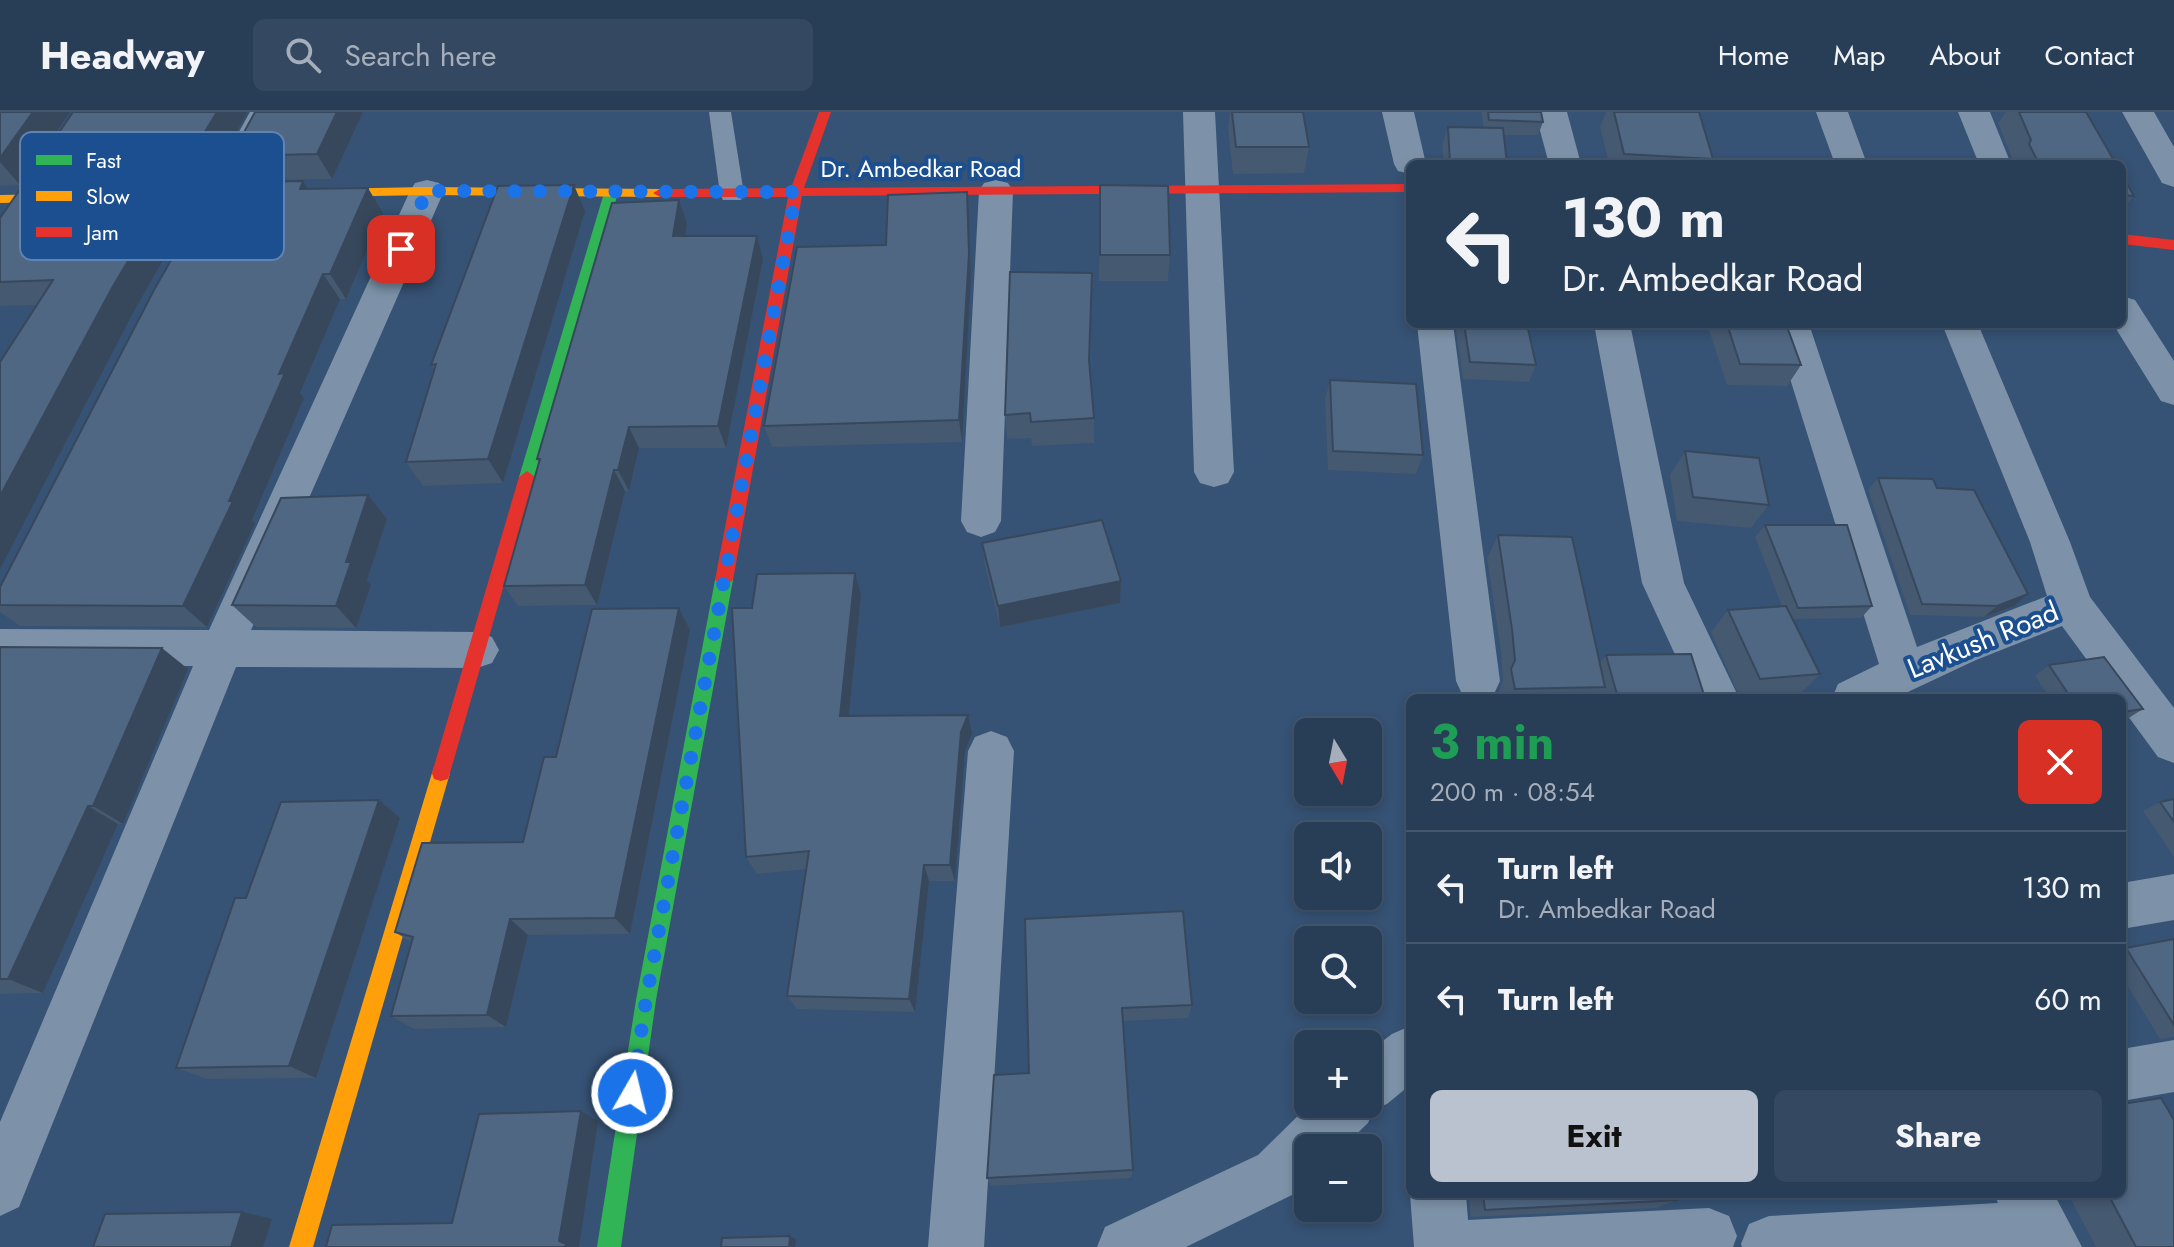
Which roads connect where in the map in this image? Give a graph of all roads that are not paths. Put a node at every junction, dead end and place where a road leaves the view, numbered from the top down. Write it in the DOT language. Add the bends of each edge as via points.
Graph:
graph roads {
  1 [pos="90,112"];
  2 [pos="266,112"];
  3 [pos="720,112"];
  4 [pos="825,112"];
  5 [pos="1199,112"];
  6 [pos="1398,112"];
  7 [pos="1551,112"];
  8 [pos="1832,112"];
  9 [pos="1974,112"];
  10 [pos="2138,112"];
  11 [pos="73,132"];
  12 [pos="255,132"];
  13 [pos="2164,141"];
  14 [pos="1409,160"];
  15 [pos="1564,160"];
  16 [pos="1850,160"];
  17 [pos="1993,160"];
  18 [pos="2174,176"];
  19 [pos="1406,188"];
  20 [pos="427,191"];
  21 [pos="996,191"];
  22 [pos="796,192"];
  23 [pos="1202,192"];
  24 [pos="611,193"];
  25 [pos="284,194"];
  26 [pos="732,194"];
  27 [pos="15,199"];
  28 [pos="2126,239"];
  29 [pos="0,245"];
  30 [pos="2174,245"];
  31 [pos="2126,315"];
  32 [pos="1435,328"];
  33 [pos="1613,328"];
  34 [pos="1792,328"];
  35 [pos="1962,328"];
  36 [pos="2174,391"];
  37 [pos="1214,472"];
  38 [pos="981,521"];
  39 [pos="2071,605"];
  40 [pos="0,647"];
  41 [pos="222,648"];
  42 [pos="477,650"];
  43 [pos="1903,671"];
  44 [pos="1478,681"];
  45 [pos="1715,694"];
  46 [pos="1861,694"];
  47 [pos="2174,743"];
  48 [pos="991,751"];
  49 [pos="2174,897"];
  50 [pos="2126,905"];
  51 [pos="1406,1055"];
  52 [pos="2174,1066"];
  53 [pos="1382,1074"];
  54 [pos="2126,1074"];
  55 [pos="1335,1118"];
  56 [pos="0,1188"];
  57 [pos="1438,1198"];
  58 [pos="2039,1223"];
  59 [pos="1709,1236"];
  60 [pos="1769,1244"];
  61 [pos="301,1247"];
  62 [pos="609,1247"];
  63 [pos="956,1247"];
  64 [pos="1125,1247"];
  65 [pos="1442,1247"];
  66 [pos="1470,1247"];
  1 -- 11 [label="street"];
  2 -- 12 [label="street"];
  3 -- 26 [label="lane"];
  4 -- 22 [label="street"];
  5 -- 23 [label="street"];
  6 -- 14 [label="street"];
  7 -- 15 [label="street"];
  8 -- 16 [label="street"];
  9 -- 17 [label="street"];
  10 -- 13 [label="street"];
  13 -- 18 [label="street"];
  19 -- 23 [label="street, Dr. Ambedkar Road"];
  20 -- 24 [label="street, Dr. Ambedkar Road"];
  20 -- 25 [label="street, Dr. Ambedkar Road"];
  20 -- 41 [label="street"];
  21 -- 22 [label="street, Dr. Ambedkar Road"];
  21 -- 23 [label="street, Dr. Ambedkar Road"];
  21 -- 38 [label="street"];
  22 -- 26 [label="street, Dr. Ambedkar Road"];
  22 -- 62 [label="street" via="646,1000"];
  23 -- 37 [label="street"];
  24 -- 26 [label="street, Dr. Ambedkar Road"];
  24 -- 42 [label="street"];
  27 -- 29 [label="street"];
  28 -- 30 [label="street"];
  31 -- 36 [label="street"];
  32 -- 44 [label="street"];
  33 -- 45 [label="street" via="1663,583"];
  34 -- 43 [label="street"];
  35 -- 39 [label="street"];
  39 -- 43 [label="street, Lavkush Road"];
  39 -- 47 [label="street"];
  40 -- 41 [label="street"];
  41 -- 42 [label="street"];
  41 -- 56 [label="street"];
  42 -- 61 [label="street"];
  43 -- 46 [label="street, Lavkush Road"];
  48 -- 63 [label="street"];
  49 -- 50 [label="street"];
  51 -- 53 [label="street"];
  52 -- 54 [label="street"];
  55 -- 64 [label="street" via="1277,1174"];
  57 -- 65 [label="street"];
  58 -- 60 [label="street"];
  59 -- 66 [label="street"];
}
